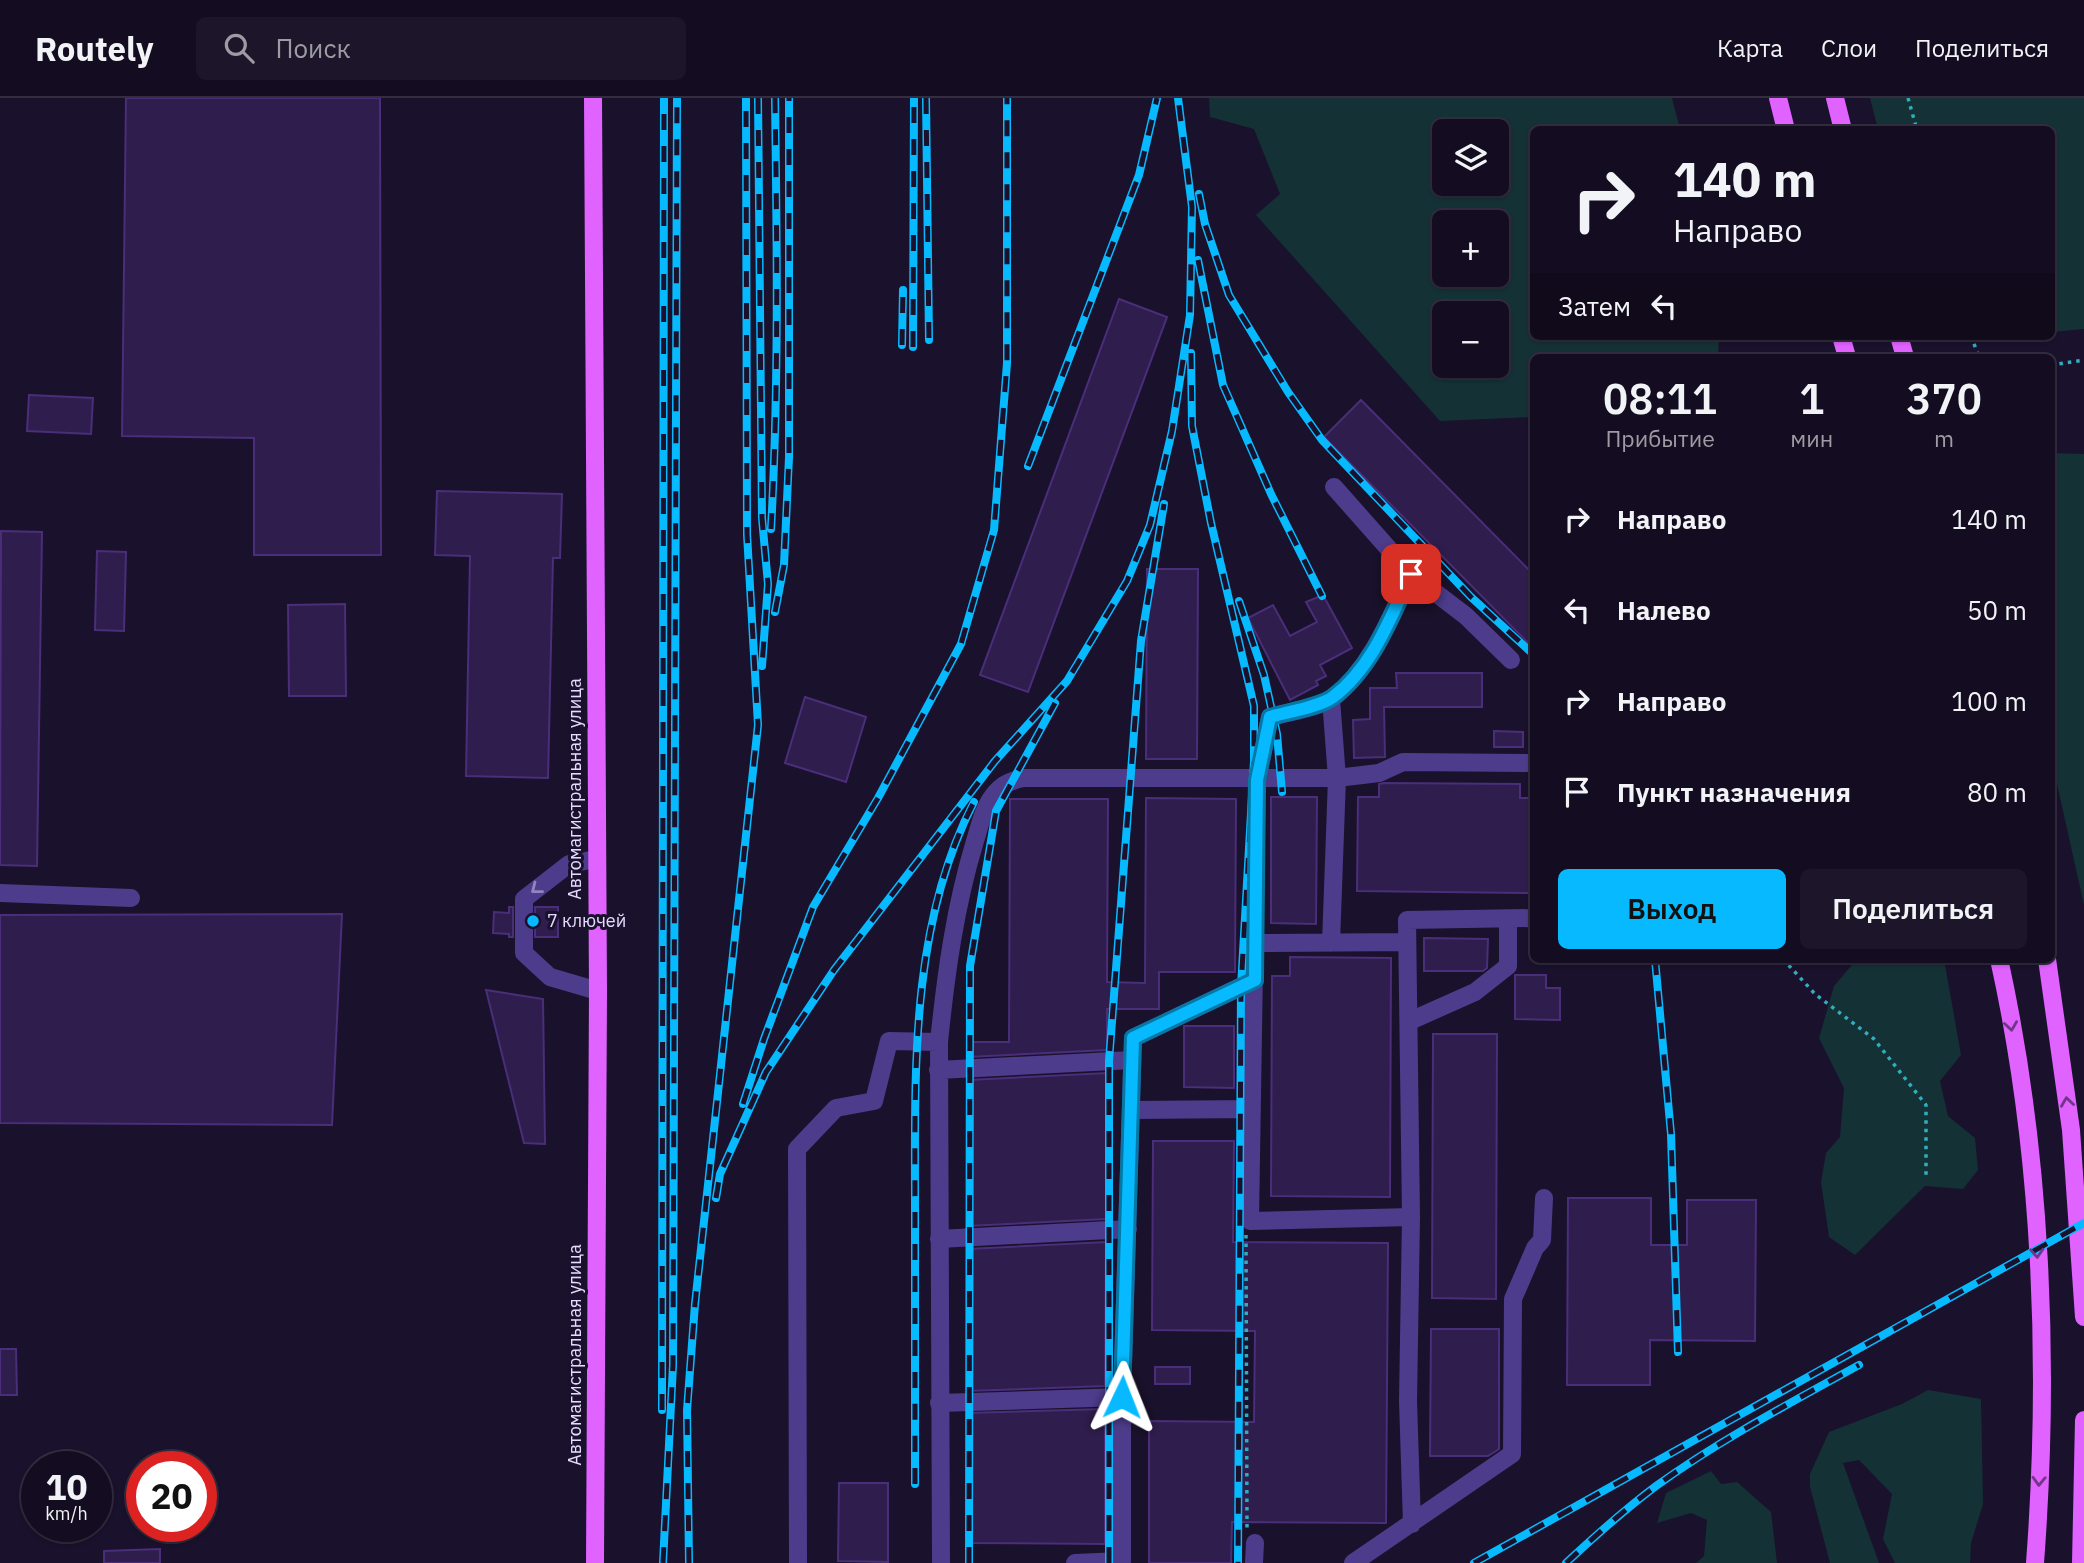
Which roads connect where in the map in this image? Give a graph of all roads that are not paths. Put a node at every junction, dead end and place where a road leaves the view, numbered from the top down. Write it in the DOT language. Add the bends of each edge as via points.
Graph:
graph roads {
  1 [pos="593,98"];
  2 [pos="1778,98"];
  3 [pos="1835,98"];
  4 [pos="1785,126"];
  5 [pos="1842,126"];
  6 [pos="1334,487"];
  7 [pos="1411,574"];
  8 [pos="1511,660"];
  9 [pos="1331,699"];
  10 [pos="1530,763"];
  11 [pos="1337,778"];
  12 [pos="1257,780"];
  13 [pos="596,859"];
  14 [pos="0,893"];
  15 [pos="131,898"];
  16 [pos="1530,918"];
  17 [pos="1508,920"];
  18 [pos="1407,942"];
  19 [pos="1256,943"];
  20 [pos="1331,943"];
  21 [pos="2000,963"];
  22 [pos="2048,963"];
  23 [pos="1255,980"];
  24 [pos="598,990"];
  25 [pos="1410,1021"];
  26 [pos="939,1042"];
  27 [pos="1132,1060"];
  28 [pos="938,1070"];
  29 [pos="1252,1109"];
  30 [pos="1131,1110"];
  31 [pos="1544,1198"];
  32 [pos="1411,1217"];
  33 [pos="1128,1229"];
  34 [pos="939,1239"];
  35 [pos="2084,1317"];
  36 [pos="1122,1397"];
  37 [pos="939,1403"];
  38 [pos="2084,1420"];
  39 [pos="1412,1524"];
  40 [pos="1255,1543"];
  41 [pos="595,1563"];
  42 [pos="798,1563"];
  43 [pos="940,1563"];
  44 [pos="1075,1563"];
  45 [pos="1254,1563"];
  46 [pos="1353,1563"];
  47 [pos="2035,1563"];
  48 [pos="2081,1563"];
  1 -- 13 [label="main road, Автомагистральная улица"];
  2 -- 4 [label="main road"];
  3 -- 5 [label="main road"];
  6 -- 7 [label="lane"];
  7 -- 8 [label="lane" via="1466,616"];
  7 -- 9 [label="lane" via="1369,655"];
  9 -- 11 [label="lane"];
  9 -- 12 [label="lane" via="1270,717"];
  10 -- 11 [label="lane" via="1403,762 1379,773"];
  11 -- 12 [label="lane"];
  11 -- 20 [label="lane"];
  12 -- 19 [label="lane"];
  12 -- 26 [label="lane" via="1024,778 1003,785 985,809 957,909"];
  13 -- 24 [label="main road, Автомагистральная улица"];
  13 -- 24 [label="lane, one-way" via="569,864 524,899 524,953 550,977"];
  14 -- 15 [label="lane"];
  16 -- 17 [label="lane"];
  17 -- 18 [label="lane" via="1407,920"];
  17 -- 25 [label="lane" via="1508,966 1475,992"];
  18 -- 20 [label="lane"];
  18 -- 25 [label="lane"];
  19 -- 20 [label="lane"];
  19 -- 23 [label="lane"];
  21 -- 47 [label="main road, one-way" via="2027,1135 2038,1277 2041,1439"];
  35 -- 22 [label="main road, one-way" via="2071,1130"];
  23 -- 27 [label="lane" via="1133,1038"];
  23 -- 29 [label="lane"];
  24 -- 41 [label="main road, Автомагистральная улица"];
  25 -- 32 [label="lane"];
  26 -- 28 [label="lane"];
  26 -- 42 [label="lane" via="889,1041 874,1101 836,1108 797,1149"];
  27 -- 28 [label="lane"];
  27 -- 30 [label="lane"];
  28 -- 34 [label="lane"];
  29 -- 30 [label="lane"];
  29 -- 32 [label="lane" via="1250,1221"];
  30 -- 33 [label="lane"];
  31 -- 39 [label="lane" via="1542,1240 1513,1299 1512,1454"];
  32 -- 39 [label="lane" via="1408,1401"];
  33 -- 34 [label="lane"];
  33 -- 36 [label="lane"];
  34 -- 37 [label="lane"];
  36 -- 37 [label="lane"];
  36 -- 44 [label="lane" via="1122,1561"];
  37 -- 43 [label="lane"];
  38 -- 48 [label="main road"];
  39 -- 46 [label="lane"];
  40 -- 45 [label="lane"];
}
